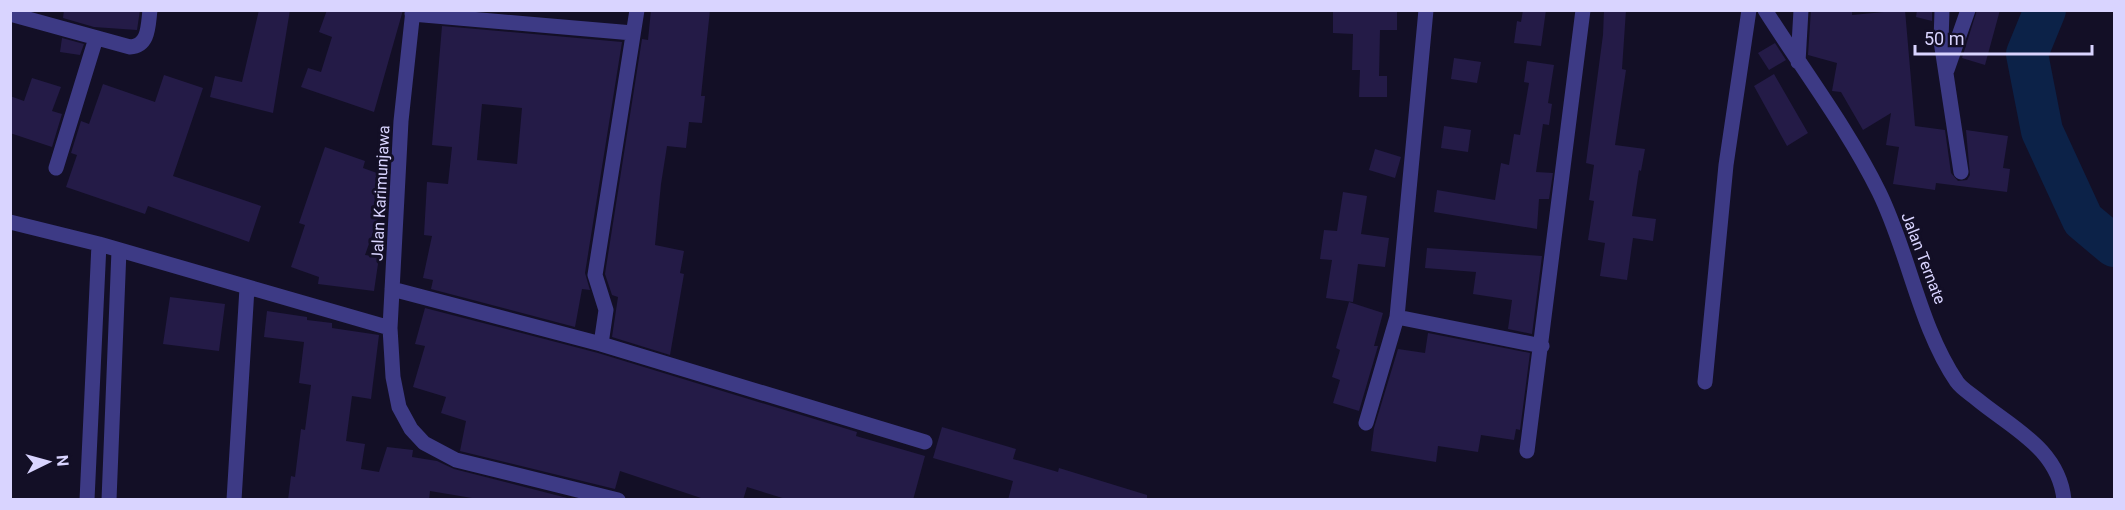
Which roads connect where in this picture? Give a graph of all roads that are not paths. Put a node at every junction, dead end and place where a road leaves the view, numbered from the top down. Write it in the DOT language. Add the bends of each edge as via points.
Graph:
graph roads {
  1 [pos="150,10"];
  2 [pos="637,10"];
  3 [pos="1426,10"];
  4 [pos="1583,10"];
  5 [pos="1749,10"];
  6 [pos="1765,10"];
  7 [pos="1801,10"];
  8 [pos="1942,10"];
  9 [pos="1968,10"];
  10 [pos="412,12"];
  11 [pos="10,14"];
  12 [pos="633,33"];
  13 [pos="96,38"];
  14 [pos="1798,62"];
  15 [pos="1947,70"];
  16 [pos="56,168"];
  17 [pos="1960,172"];
  18 [pos="10,222"];
  19 [pos="99,244"];
  20 [pos="119,250"];
  21 [pos="247,288"];
  22 [pos="392,289"];
  23 [pos="1396,318"];
  24 [pos="390,328"];
  25 [pos="601,344"];
  26 [pos="1542,346"];
  27 [pos="1705,382"];
  28 [pos="1366,423"];
  29 [pos="925,442"];
  30 [pos="1527,451"];
  31 [pos="87,500"];
  32 [pos="109,500"];
  33 [pos="234,500"];
  34 [pos="618,500"];
  35 [pos="2064,500"];
  1 -- 13 [label="street" via="147,33 139,47"];
  2 -- 12 [label="street"];
  3 -- 23 [label="street"];
  4 -- 26 [label="street"];
  5 -- 27 [label="street" via="1726,165"];
  6 -- 14 [label="street, Jalan Ternate"];
  7 -- 14 [label="street"];
  8 -- 15 [label="street" via="1941,41"];
  9 -- 15 [label="street"];
  10 -- 12 [label="street"];
  10 -- 22 [label="street, Jalan Karimunjawa" via="401,121"];
  11 -- 13 [label="street"];
  12 -- 25 [label="street" via="595,275 606,310"];
  13 -- 16 [label="street"];
  14 -- 35 [label="street, Jalan Ternate" via="1880,194 1940,352 1959,384 2029,436 2051,463"];
  15 -- 17 [label="street"];
  18 -- 19 [label="street"];
  19 -- 20 [label="street"];
  19 -- 31 [label="street"];
  20 -- 21 [label="street"];
  20 -- 32 [label="street"];
  21 -- 24 [label="street"];
  21 -- 33 [label="street"];
  22 -- 24 [label="street, Jalan Karimunjawa"];
  22 -- 25 [label="street"];
  23 -- 26 [label="street"];
  23 -- 28 [label="street"];
  24 -- 34 [label="street, Jalan Karimunjawa" via="399,408 411,429 438,452 456,460"];
  25 -- 29 [label="street"];
  26 -- 30 [label="street"];
}
